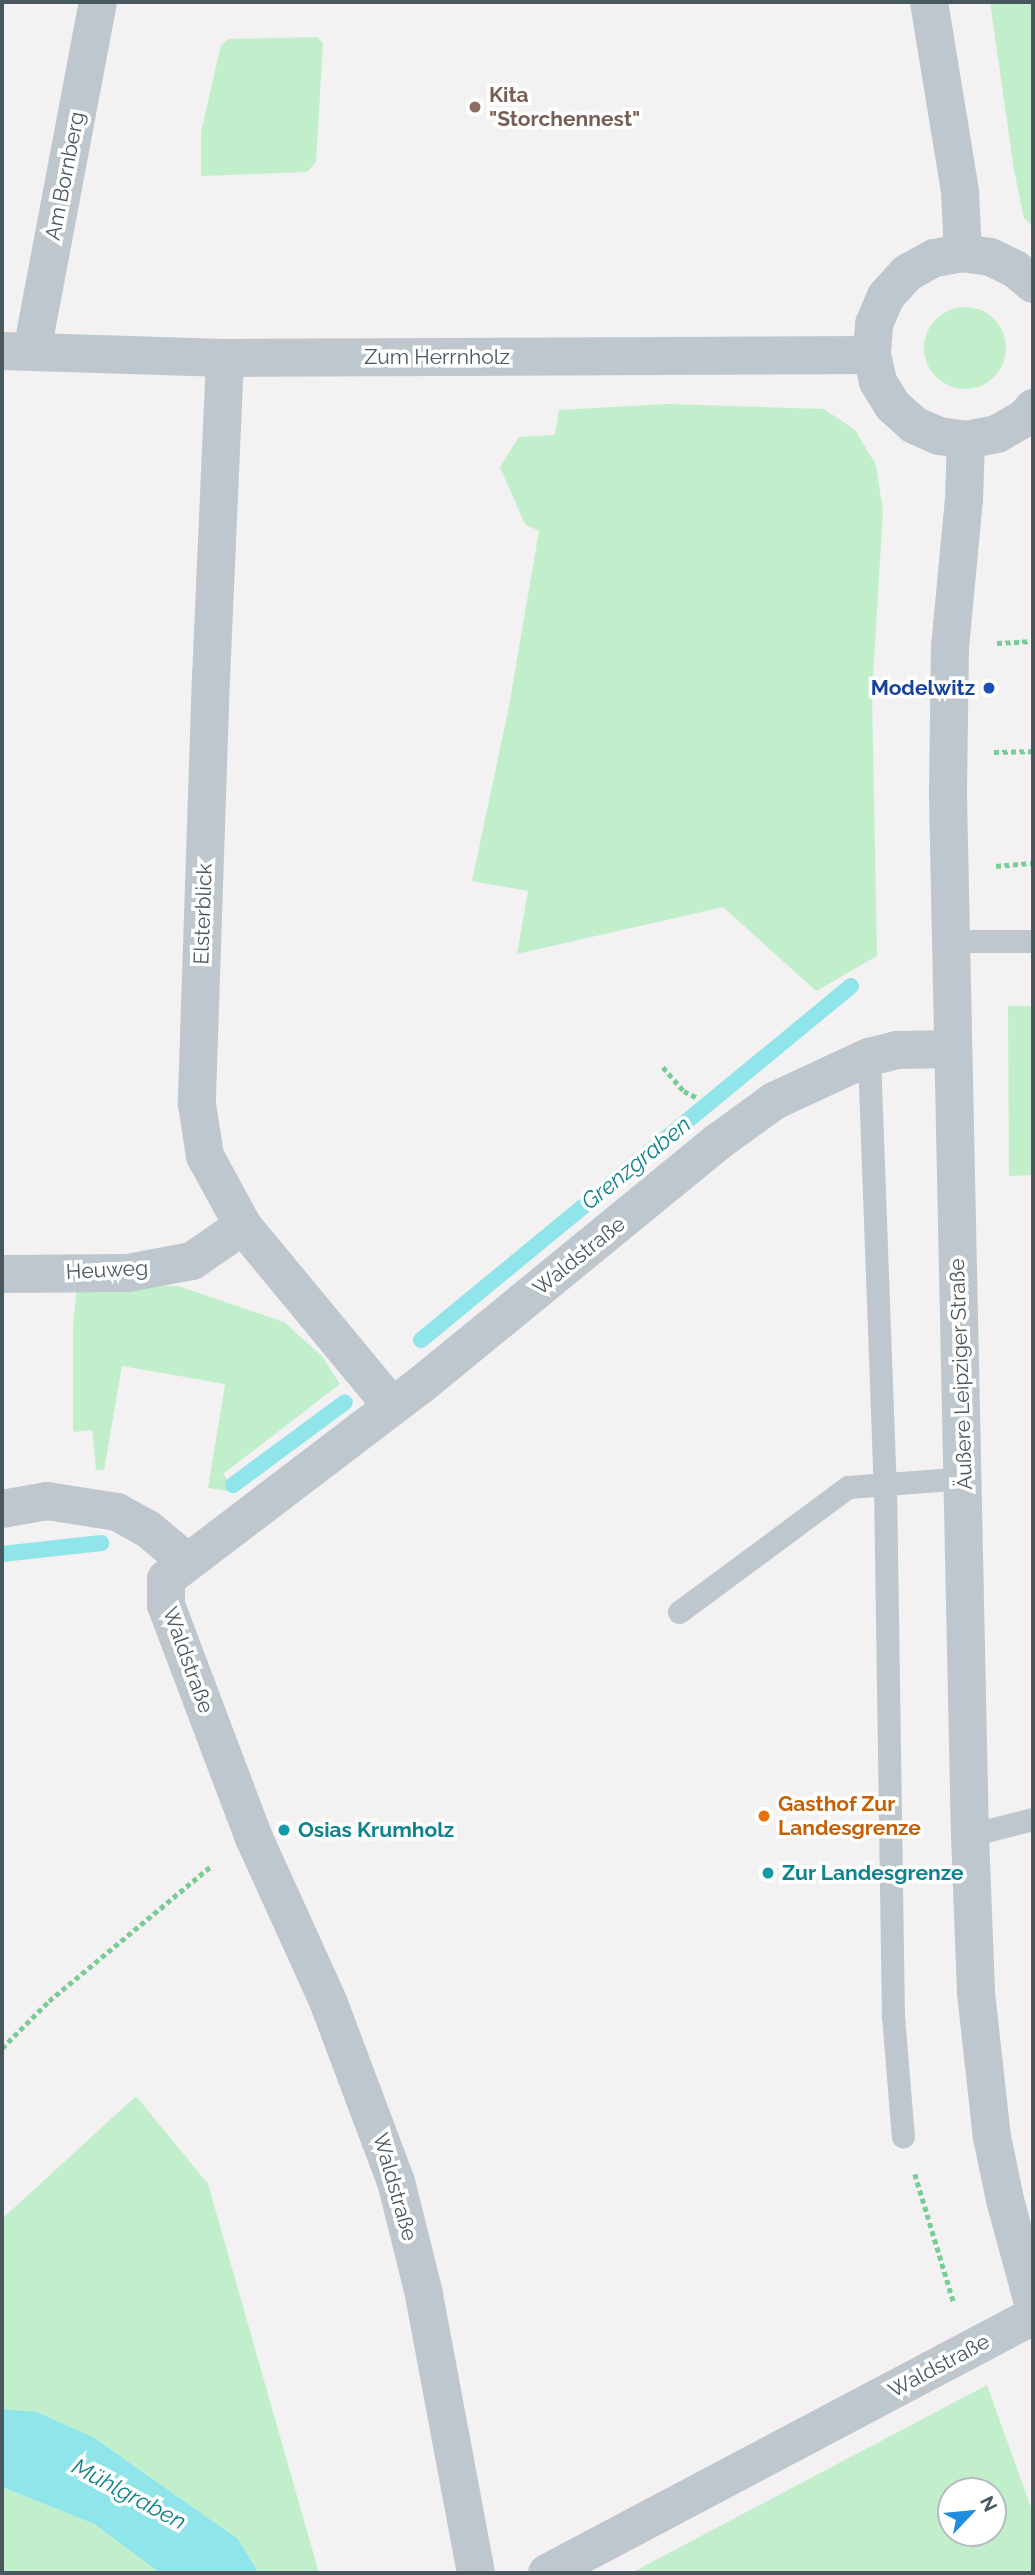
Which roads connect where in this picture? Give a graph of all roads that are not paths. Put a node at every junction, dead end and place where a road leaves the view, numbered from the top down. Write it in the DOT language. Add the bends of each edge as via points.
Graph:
graph roads {
  1 [pos="98,2"];
  2 [pos="929,2"];
  3 [pos="963,253"];
  4 [pos="1033,284"];
  5 [pos="17,351"];
  6 [pos="872,355"];
  7 [pos="225,358"];
  8 [pos="1033,408"];
  9 [pos="966,440"];
  10 [pos="949,941"];
  11 [pos="1033,941"];
  12 [pos="951,1049"];
  13 [pos="869,1058"];
  14 [pos="243,1226"];
  15 [pos="2,1274"];
  16 [pos="392,1406"];
  17 [pos="964,1478"];
  18 [pos="885,1485"];
  19 [pos="2,1509"];
  20 [pos="186,1561"];
  21 [pos="679,1612"];
  22 [pos="1033,1819"];
  23 [pos="970,1835"];
  24 [pos="903,2137"];
  25 [pos="1033,2303"];
  26 [pos="1033,2316"];
  27 [pos="477,2573"];
  28 [pos="547,2573"];
  1 -- 5 [label="street, Am Bornberg"];
  2 -- 3 [label="street" via="960,192"];
  3 -- 4 [label="street" via="990,257 1015,268"];
  3 -- 6 [label="street" via="934,258 907,274 886,296 874,324"];
  5 -- 7 [label="street, Zum Herrnholz"];
  6 -- 7 [label="street, Zum Herrnholz"];
  6 -- 9 [label="street" via="878,382 893,406 914,425 939,436"];
  7 -- 14 [label="street, Elsterblick" via="197,1104 205,1156"];
  8 -- 9 [label="street" via="997,434"];
  9 -- 10 [label="street, Äußere Leipziger Straße" via="950,646"];
  10 -- 11 [label="lane"];
  10 -- 12 [label="street, Äußere Leipziger Straße"];
  12 -- 13 [label="street, Waldstraße" via="897,1050"];
  12 -- 17 [label="street, Äußere Leipziger Straße"];
  13 -- 16 [label="street, Waldstraße" via="774,1101 719,1141"];
  13 -- 18 [label="lane"];
  14 -- 15 [label="street, Heuweg" via="192,1261 128,1273"];
  14 -- 16 [label="street, Elsterblick"];
  16 -- 20 [label="street, Waldstraße"];
  17 -- 18 [label="lane"];
  17 -- 23 [label="street, Äußere Leipziger Straße"];
  18 -- 21 [label="lane" via="848,1487"];
  18 -- 24 [label="lane" via="893,2016"];
  19 -- 20 [label="street" via="47,1501 117,1512 148,1529"];
  20 -- 27 [label="street, Waldstraße" via="166,1579 166,1605 254,1838 328,2001 396,2182 424,2294"];
  22 -- 23 [label="lane"];
  23 -- 25 [label="street, Äußere Leipziger Straße" via="976,1993 992,2137"];
  26 -- 28 [label="street, Waldstraße"];
}
